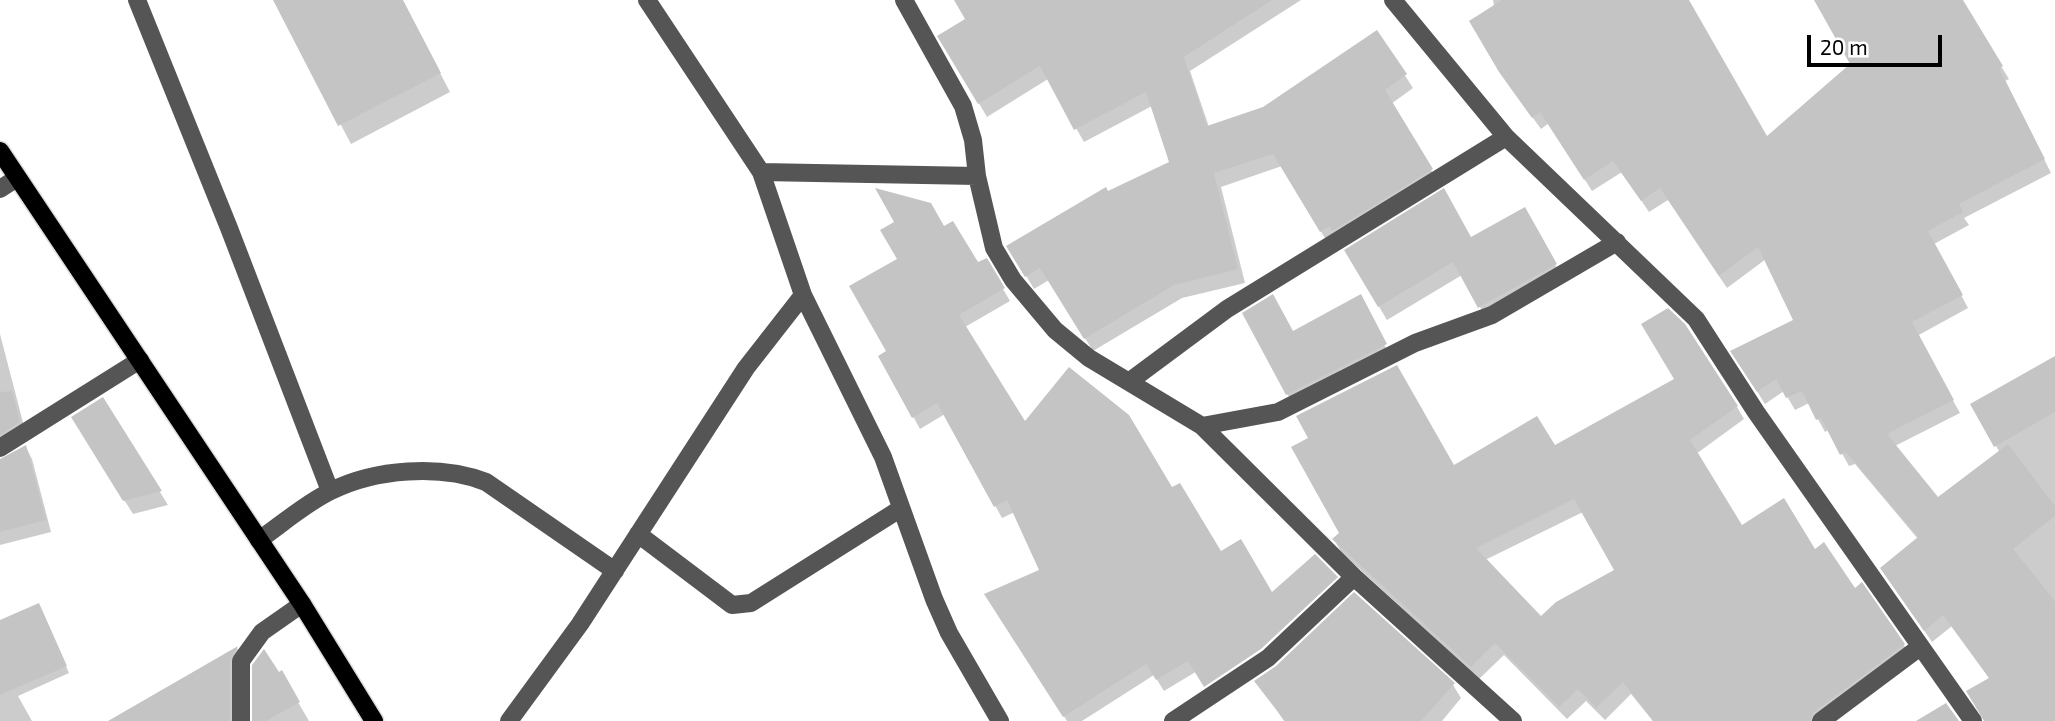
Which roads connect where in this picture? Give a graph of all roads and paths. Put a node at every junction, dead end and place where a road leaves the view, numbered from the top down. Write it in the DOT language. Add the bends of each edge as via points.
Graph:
graph roads {
  1 [pos="136,0"];
  2 [pos="647,0"];
  3 [pos="904,0"];
  4 [pos="1393,0"];
  5 [pos="1506,137"];
  6 [pos="0,151"];
  7 [pos="761,172"];
  8 [pos="977,176"];
  9 [pos="18,178"];
  10 [pos="0,188"];
  11 [pos="1617,242"];
  12 [pos="803,295"];
  13 [pos="139,360"];
  14 [pos="1130,381"];
  15 [pos="1202,426"];
  16 [pos="0,448"];
  17 [pos="330,491"];
  18 [pos="900,509"];
  19 [pos="638,534"];
  20 [pos="259,540"];
  21 [pos="615,571"];
  22 [pos="1354,577"];
  23 [pos="302,604"];
  24 [pos="1920,647"];
  25 [pos="241,721"];
  26 [pos="374,721"];
  27 [pos="509,721"];
  28 [pos="1000,721"];
  29 [pos="1172,721"];
  30 [pos="1513,721"];
  31 [pos="1821,721"];
  32 [pos="1973,721"];
  1 -- 17 [label="street"];
  2 -- 7 [label="street"];
  3 -- 8 [label="street" via="963,106"];
  4 -- 5 [label="street"];
  5 -- 11 [label="street"];
  5 -- 14 [label="street" via="1227,309"];
  6 -- 9 [label="main road"];
  7 -- 8 [label="street"];
  7 -- 12 [label="street"];
  8 -- 14 [label="street" via="994,248 1013,280 1055,330 1089,358"];
  9 -- 10 [label="street"];
  9 -- 13 [label="main road"];
  11 -- 15 [label="street" via="1492,315 1415,343 1278,412"];
  11 -- 24 [label="street" via="1696,318"];
  12 -- 18 [label="street" via="883,457"];
  12 -- 19 [label="street" via="746,368"];
  13 -- 16 [label="street"];
  13 -- 20 [label="main road"];
  14 -- 15 [label="street"];
  15 -- 22 [label="street"];
  17 -- 20 [label="street"];
  17 -- 21 [label="street" via="358,480 400,473 465,474 486,482"];
  18 -- 19 [label="street" via="740,606 732,605"];
  18 -- 28 [label="street" via="949,633"];
  19 -- 21 [label="street"];
  20 -- 23 [label="main road"];
  21 -- 27 [label="street" via="551,668"];
  22 -- 29 [label="street" via="1268,658"];
  22 -- 30 [label="street"];
  23 -- 25 [label="street" via="262,632 241,661"];
  23 -- 26 [label="main road"];
  24 -- 31 [label="street"];
  24 -- 32 [label="street"];
}
